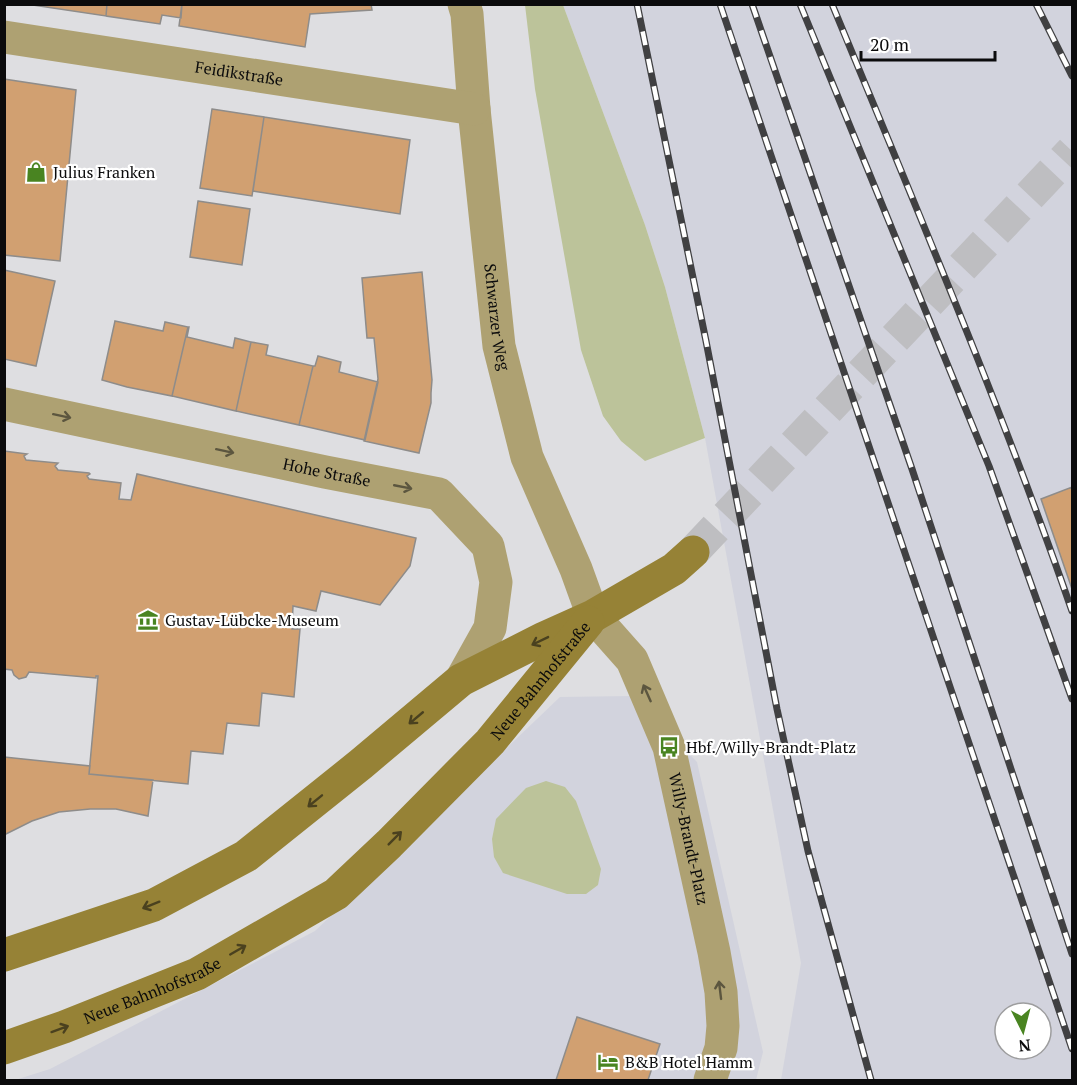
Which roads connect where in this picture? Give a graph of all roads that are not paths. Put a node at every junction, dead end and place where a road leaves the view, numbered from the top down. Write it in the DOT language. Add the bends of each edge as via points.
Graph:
graph roads {
  1 [pos="464,4"];
  2 [pos="4,37"];
  3 [pos="474,109"];
  4 [pos="4,404"];
  5 [pos="693,552"];
  6 [pos="593,616"];
  7 [pos="461,680"];
  8 [pos="4,955"];
  9 [pos="4,1048"];
  10 [pos="710,1080"];
  1 -- 3 [label="street, Schwarzer Weg"];
  2 -- 3 [label="street, Feidikstraße"];
  3 -- 6 [label="street, Schwarzer Weg" via="499,346 527,457"];
  4 -- 7 [label="street, Hohe Straße, one-way" via="439,494 488,546 496,582 490,628"];
  5 -- 6 [label="main road" via="674,568"];
  6 -- 7 [label="main road, Neue Bahnhofstraße, one-way"];
  9 -- 6 [label="main road, Neue Bahnhofstraße, one-way" via="197,974 336,894 490,742"];
  10 -- 6 [label="street, Willy-Brandt-Platz, one-way" via="721,1048 721,992 669,747 632,660"];
  7 -- 8 [label="main road, Neue Bahnhofstraße, one-way" via="246,856 154,905"];
}
